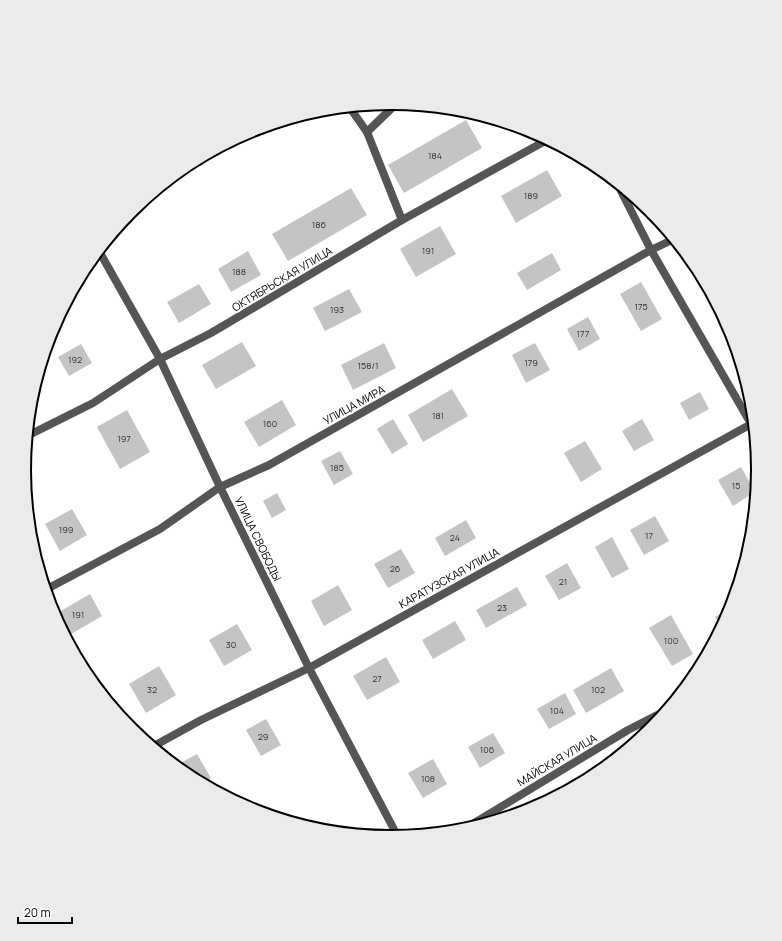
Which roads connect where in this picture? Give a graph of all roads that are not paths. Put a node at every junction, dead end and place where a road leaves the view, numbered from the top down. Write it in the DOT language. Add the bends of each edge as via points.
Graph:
graph roads {
  1 [pos="390,110"];
  2 [pos="353,113"];
  3 [pos="367,132"];
  4 [pos="541,144"];
  5 [pos="624,197"];
  6 [pos="402,220"];
  7 [pos="669,241"];
  8 [pos="651,250"];
  9 [pos="101,257"];
  10 [pos="160,359"];
  11 [pos="746,413"];
  12 [pos="748,428"];
  13 [pos="33,433"];
  14 [pos="220,487"];
  15 [pos="51,588"];
  16 [pos="309,668"];
  17 [pos="654,717"];
  18 [pos="158,744"];
  19 [pos="481,819"];
  20 [pos="394,830"];
  1 -- 3 [label="street"];
  2 -- 3 [label="street"];
  3 -- 6 [label="street"];
  4 -- 6 [label="street, ОКТЯБРЬСКАЯ УЛИЦА"];
  5 -- 8 [label="street"];
  6 -- 10 [label="street, ОКТЯБРЬСКАЯ УЛИЦА" via="211,333"];
  7 -- 8 [label="street, УЛИЦА МИРА"];
  8 -- 11 [label="street"];
  8 -- 14 [label="street, УЛИЦА МИРА" via="269,464"];
  9 -- 10 [label="street, УЛИЦА СВОБОДЫ"];
  10 -- 13 [label="street, ОКТЯБРЬСКАЯ УЛИЦА" via="93,403"];
  10 -- 14 [label="street, УЛИЦА СВОБОДЫ"];
  12 -- 16 [label="street, КАРАТУЗСКАЯ УЛИЦА"];
  14 -- 15 [label="street, УЛИЦА МИРА" via="160,529"];
  14 -- 16 [label="street, УЛИЦА СВОБОДЫ"];
  16 -- 18 [label="street, КАРАТУЗСКАЯ УЛИЦА"];
  16 -- 20 [label="street, УЛИЦА СВОБОДЫ"];
  17 -- 19 [label="street, МАЙСКАЯ УЛИЦА"];
}
